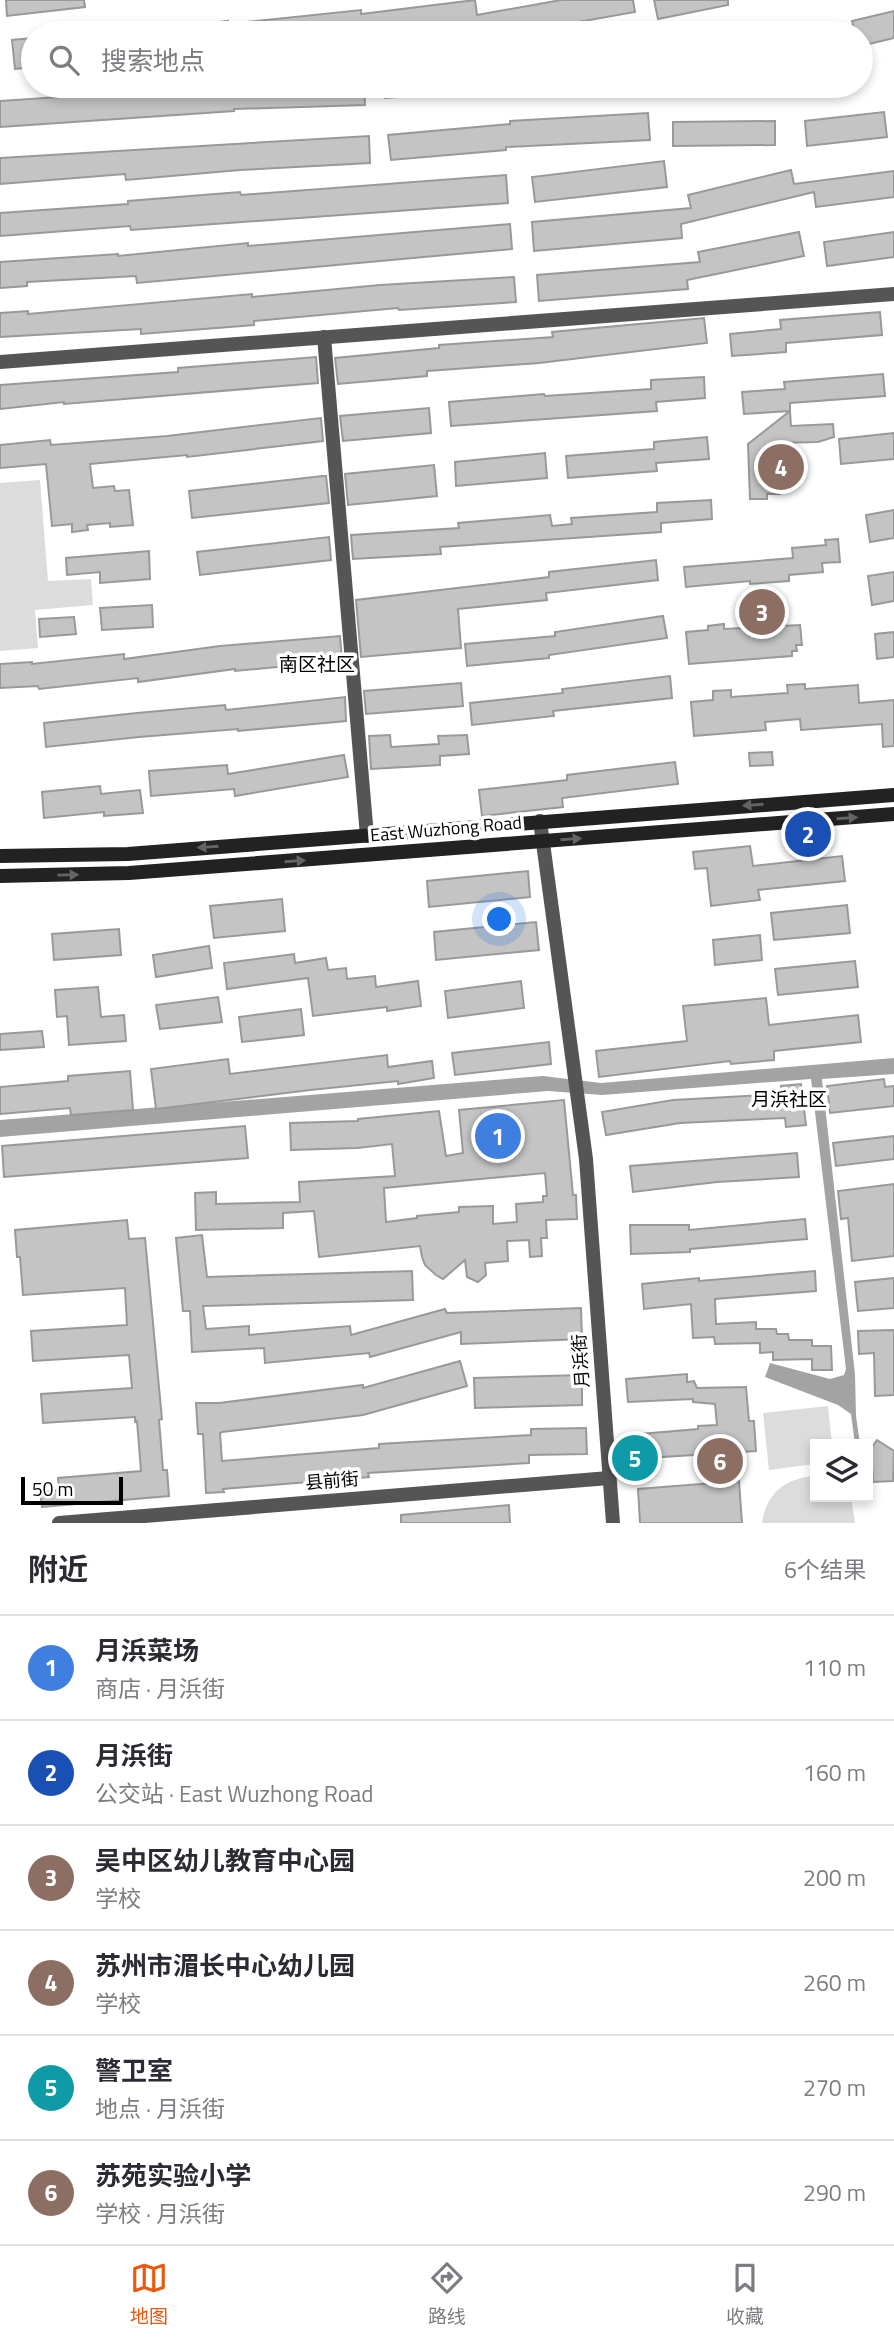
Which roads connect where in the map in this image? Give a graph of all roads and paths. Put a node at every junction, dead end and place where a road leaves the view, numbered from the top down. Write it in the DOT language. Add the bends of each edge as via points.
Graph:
graph roads {
  1 [pos="894,294"];
  2 [pos="324,337"];
  3 [pos="0,362"];
  4 [pos="894,795"];
  5 [pos="894,814"];
  6 [pos="540,821"];
  7 [pos="367,836"];
  8 [pos="541,841"];
  9 [pos="0,856"];
  10 [pos="0,876"];
  11 [pos="609,1478"];
  12 [pos="59,1523"];
  13 [pos="613,1523"];
  1 -- 2 [label="street"];
  2 -- 3 [label="street"];
  2 -- 7 [label="street"];
  4 -- 6 [label="main road, East Wuzhong Road, one-way"];
  8 -- 5 [label="main road, East Wuzhong Road, one-way"];
  6 -- 7 [label="main road, East Wuzhong Road"];
  6 -- 8 [label="street, 月浜街"];
  7 -- 9 [label="main road, East Wuzhong Road, one-way" via="128,853"];
  10 -- 8 [label="main road, East Wuzhong Road, one-way" via="129,873"];
  8 -- 11 [label="street, 月浜街" via="586,1159"];
  11 -- 12 [label="street, 县前街"];
  11 -- 13 [label="street, 月浜街"];
}
